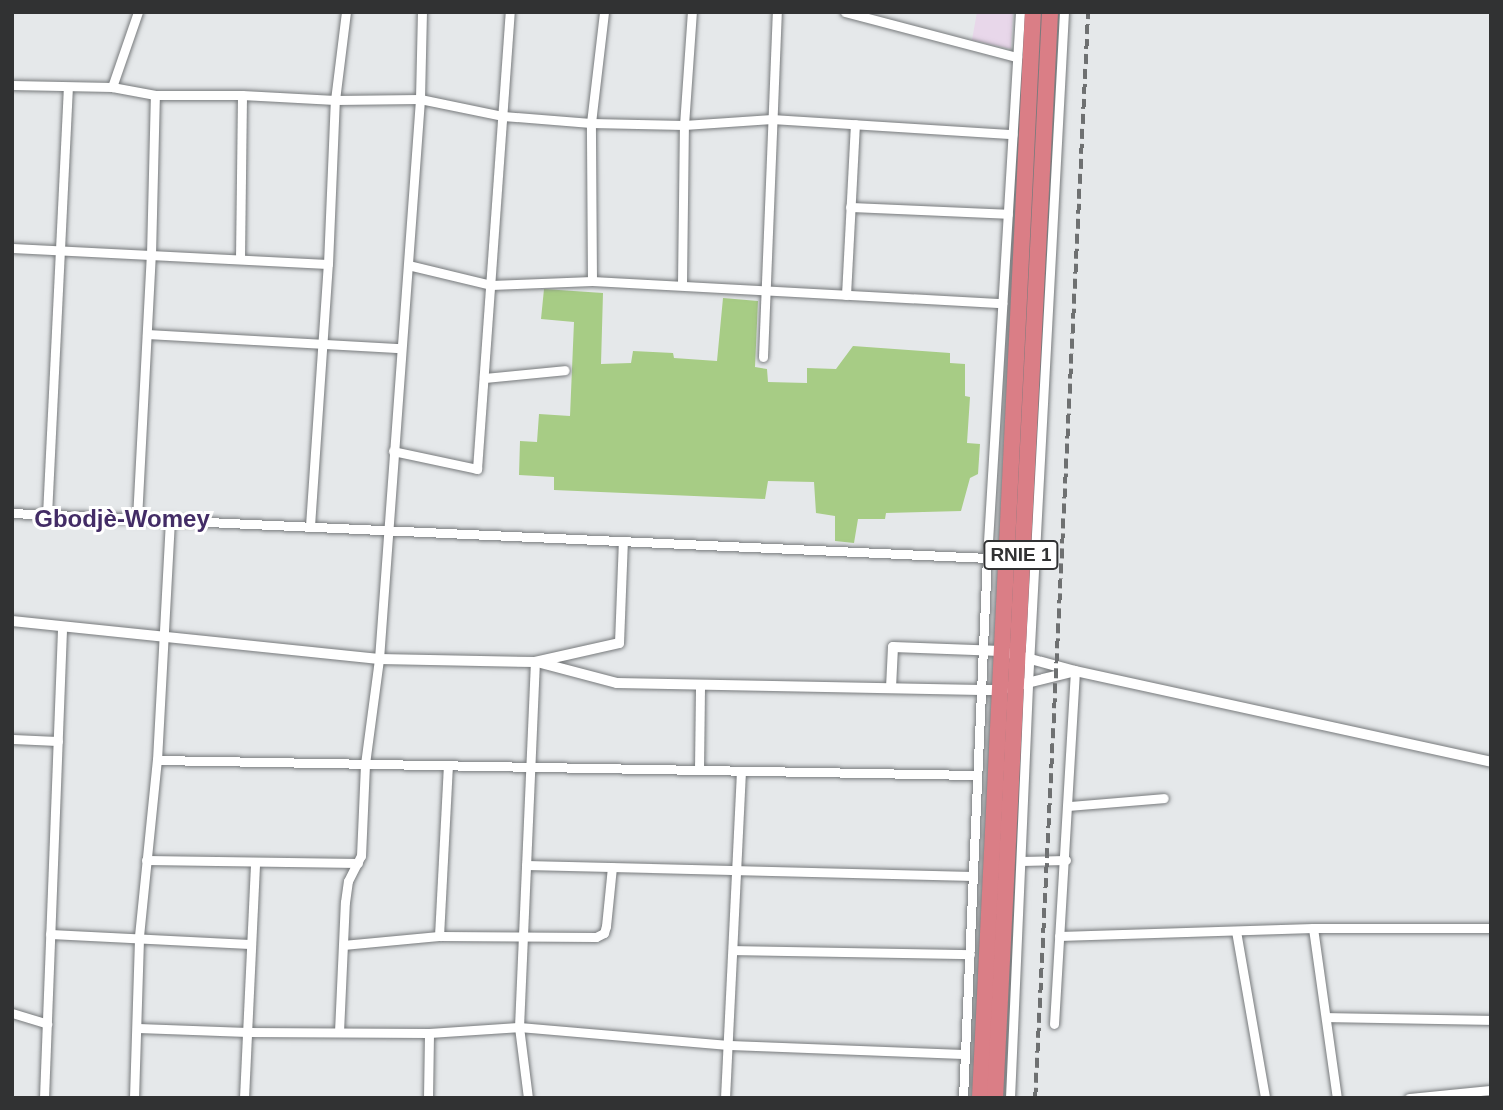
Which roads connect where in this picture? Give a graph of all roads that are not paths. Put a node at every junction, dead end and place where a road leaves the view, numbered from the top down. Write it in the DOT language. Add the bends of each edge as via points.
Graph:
graph roads {
  1 [pos="138,12"];
  2 [pos="346,12"];
  3 [pos="422,12"];
  4 [pos="510,12"];
  5 [pos="604,12"];
  6 [pos="692,12"];
  7 [pos="777,12"];
  8 [pos="845,12"];
  9 [pos="1020,12"];
  10 [pos="1033,12"];
  11 [pos="1050,12"];
  12 [pos="1064,12"];
  13 [pos="1017,57"];
  14 [pos="12,85"];
  15 [pos="112,87"];
  16 [pos="68,88"];
  17 [pos="155,95"];
  18 [pos="242,95"];
  19 [pos="420,99"];
  20 [pos="335,100"];
  21 [pos="503,116"];
  22 [pos="772,119"];
  23 [pos="591,123"];
  24 [pos="855,124"];
  25 [pos="684,125"];
  26 [pos="1013,134"];
  27 [pos="850,207"];
  28 [pos="1008,214"];
  29 [pos="12,248"];
  30 [pos="61,250"];
  31 [pos="151,255"];
  32 [pos="240,259"];
  33 [pos="328,264"];
  34 [pos="408,265"];
  35 [pos="592,281"];
  36 [pos="491,285"];
  37 [pos="682,285"];
  38 [pos="767,289"];
  39 [pos="846,295"];
  40 [pos="1002,303"];
  41 [pos="147,334"];
  42 [pos="323,344"];
  43 [pos="401,348"];
  44 [pos="763,357"];
  45 [pos="565,370"];
  46 [pos="484,377"];
  47 [pos="393,450"];
  48 [pos="12,513"];
  49 [pos="47,514"];
  50 [pos="137,519"];
  51 [pos="170,520"];
  52 [pos="310,526"];
  53 [pos="388,530"];
  54 [pos="623,541"];
  55 [pos="987,558"];
  56 [pos="12,621"];
  57 [pos="62,626"];
  58 [pos="162,638"];
  59 [pos="619,643"];
  60 [pos="983,650"];
  61 [pos="1016,655"];
  62 [pos="379,659"];
  63 [pos="535,662"];
  64 [pos="1075,671"];
  65 [pos="700,684"];
  66 [pos="1014,686"];
  67 [pos="891,688"];
  68 [pos="981,690"];
  69 [pos="12,739"];
  70 [pos="58,741"];
  71 [pos="157,760"];
  72 [pos="1491,762"];
  73 [pos="365,764"];
  74 [pos="448,765"];
  75 [pos="530,767"];
  76 [pos="699,770"];
  77 [pos="741,771"];
  78 [pos="977,775"];
  79 [pos="1164,798"];
  80 [pos="1069,806"];
  81 [pos="146,860"];
  82 [pos="1066,860"];
  83 [pos="1021,861"];
  84 [pos="255,863"];
  85 [pos="358,863"];
  86 [pos="526,865"];
  87 [pos="612,867"];
  88 [pos="736,870"];
  89 [pos="973,876"];
  90 [pos="1313,928"];
  91 [pos="1491,928"];
  92 [pos="1237,931"];
  93 [pos="50,934"];
  94 [pos="139,936"];
  95 [pos="439,936"];
  96 [pos="1059,936"];
  97 [pos="523,939"];
  98 [pos="250,944"];
  99 [pos="343,945"];
  100 [pos="733,950"];
  101 [pos="970,954"];
  102 [pos="12,1013"];
  103 [pos="1326,1017"];
  104 [pos="1491,1020"];
  105 [pos="47,1024"];
  106 [pos="1054,1024"];
  107 [pos="519,1027"];
  108 [pos="138,1028"];
  109 [pos="247,1032"];
  110 [pos="339,1032"];
  111 [pos="429,1033"];
  112 [pos="728,1045"];
  113 [pos="965,1054"];
  114 [pos="1491,1090"];
  115 [pos="1421,1097"];
  116 [pos="44,1098"];
  117 [pos="134,1098"];
  118 [pos="244,1098"];
  119 [pos="428,1098"];
  120 [pos="528,1098"];
  121 [pos="725,1098"];
  122 [pos="963,1098"];
  123 [pos="980,1098"];
  124 [pos="996,1098"];
  125 [pos="1010,1098"];
  126 [pos="1265,1098"];
  127 [pos="1337,1098"];
  128 [pos="1409,1098"];
  1 -- 15 [label="street"];
  2 -- 20 [label="street"];
  3 -- 19 [label="street"];
  4 -- 21 [label="street"];
  5 -- 23 [label="street"];
  6 -- 25 [label="street"];
  7 -- 22 [label="street"];
  8 -- 13 [label="street"];
  9 -- 13 [label="street"];
  10 -- 61 [label="highway, RNIE 1"];
  11 -- 61 [label="highway, RNIE 1"];
  12 -- 61 [label="street"];
  13 -- 26 [label="street"];
  14 -- 16 [label="street"];
  15 -- 16 [label="street"];
  15 -- 17 [label="street"];
  16 -- 30 [label="street"];
  17 -- 18 [label="street"];
  17 -- 31 [label="street"];
  18 -- 20 [label="street"];
  18 -- 32 [label="street"];
  19 -- 20 [label="street"];
  19 -- 21 [label="street"];
  19 -- 34 [label="street"];
  20 -- 33 [label="street"];
  21 -- 23 [label="street"];
  21 -- 36 [label="street"];
  22 -- 24 [label="street"];
  22 -- 25 [label="street"];
  22 -- 38 [label="street"];
  23 -- 25 [label="street"];
  23 -- 35 [label="street"];
  24 -- 26 [label="street"];
  24 -- 27 [label="street"];
  25 -- 37 [label="street"];
  26 -- 28 [label="street"];
  27 -- 28 [label="street"];
  27 -- 39 [label="street"];
  28 -- 40 [label="street"];
  29 -- 30 [label="street"];
  30 -- 31 [label="street"];
  30 -- 49 [label="street"];
  31 -- 32 [label="street"];
  31 -- 41 [label="street"];
  32 -- 33 [label="street"];
  33 -- 42 [label="street"];
  34 -- 36 [label="street"];
  34 -- 43 [label="street"];
  35 -- 36 [label="street"];
  35 -- 37 [label="street"];
  36 -- 46 [label="street"];
  37 -- 38 [label="street"];
  38 -- 39 [label="street"];
  38 -- 44 [label="street"];
  39 -- 40 [label="street"];
  40 -- 55 [label="street"];
  41 -- 42 [label="street"];
  41 -- 50 [label="street"];
  42 -- 43 [label="street"];
  42 -- 52 [label="street"];
  43 -- 47 [label="street"];
  45 -- 46 [label="street"];
  46 -- 47 [label="street" via="477,469"];
  47 -- 53 [label="street"];
  48 -- 49 [label="street"];
  49 -- 50 [label="street"];
  50 -- 51 [label="street"];
  51 -- 52 [label="street"];
  51 -- 58 [label="street"];
  52 -- 53 [label="street"];
  53 -- 54 [label="street"];
  53 -- 62 [label="street"];
  54 -- 55 [label="street"];
  54 -- 59 [label="street"];
  55 -- 60 [label="street"];
  56 -- 57 [label="street"];
  57 -- 58 [label="street"];
  57 -- 70 [label="street"];
  58 -- 62 [label="street"];
  58 -- 71 [label="street"];
  59 -- 63 [label="street"];
  60 -- 61 [label="street"];
  60 -- 67 [label="street" via="893,647"];
  60 -- 68 [label="street"];
  61 -- 64 [label="street"];
  61 -- 66 [label="highway, RNIE 1"];
  61 -- 66 [label="street"];
  62 -- 63 [label="street"];
  62 -- 73 [label="street"];
  63 -- 65 [label="street" via="617,683"];
  63 -- 75 [label="street"];
  64 -- 66 [label="street"];
  64 -- 72 [label="street"];
  64 -- 80 [label="street"];
  65 -- 67 [label="street"];
  65 -- 76 [label="street"];
  66 -- 68 [label="street"];
  66 -- 83 [label="street"];
  66 -- 123 [label="highway, RNIE 1"];
  66 -- 124 [label="highway, RNIE 1"];
  67 -- 68 [label="street"];
  68 -- 78 [label="street"];
  69 -- 70 [label="street"];
  70 -- 93 [label="street"];
  71 -- 73 [label="street"];
  71 -- 81 [label="street"];
  73 -- 74 [label="street"];
  73 -- 85 [label="street"];
  74 -- 75 [label="street"];
  74 -- 95 [label="street"];
  75 -- 76 [label="street"];
  75 -- 86 [label="street"];
  76 -- 77 [label="street"];
  77 -- 78 [label="street"];
  77 -- 88 [label="street"];
  78 -- 89 [label="street"];
  79 -- 80 [label="street"];
  80 -- 82 [label="street"];
  81 -- 84 [label="street"];
  81 -- 94 [label="street"];
  82 -- 83 [label="street"];
  82 -- 96 [label="street"];
  83 -- 125 [label="street"];
  84 -- 85 [label="street"];
  84 -- 98 [label="street"];
  85 -- 99 [label="street" via="348,881"];
  86 -- 87 [label="street"];
  86 -- 97 [label="street"];
  87 -- 88 [label="street"];
  87 -- 97 [label="street" via="604,933 582,939"];
  88 -- 89 [label="street"];
  88 -- 100 [label="street"];
  89 -- 101 [label="street"];
  90 -- 91 [label="street"];
  90 -- 92 [label="street"];
  90 -- 103 [label="street"];
  92 -- 96 [label="street"];
  92 -- 126 [label="street"];
  93 -- 94 [label="street"];
  93 -- 105 [label="street"];
  94 -- 98 [label="street"];
  94 -- 108 [label="street"];
  95 -- 97 [label="street"];
  95 -- 99 [label="street"];
  96 -- 106 [label="street"];
  97 -- 107 [label="street"];
  98 -- 109 [label="street"];
  99 -- 110 [label="street"];
  100 -- 101 [label="street"];
  100 -- 112 [label="street"];
  101 -- 113 [label="street"];
  102 -- 105 [label="street"];
  103 -- 104 [label="street"];
  103 -- 127 [label="street"];
  105 -- 116 [label="street"];
  107 -- 111 [label="street"];
  107 -- 112 [label="street"];
  107 -- 120 [label="street"];
  108 -- 109 [label="street"];
  108 -- 117 [label="street"];
  109 -- 110 [label="street"];
  109 -- 118 [label="street"];
  110 -- 111 [label="street"];
  111 -- 119 [label="street"];
  112 -- 113 [label="street"];
  112 -- 121 [label="street"];
  113 -- 122 [label="street"];
  114 -- 115 [label="street"];
  115 -- 128 [label="street"];
}
